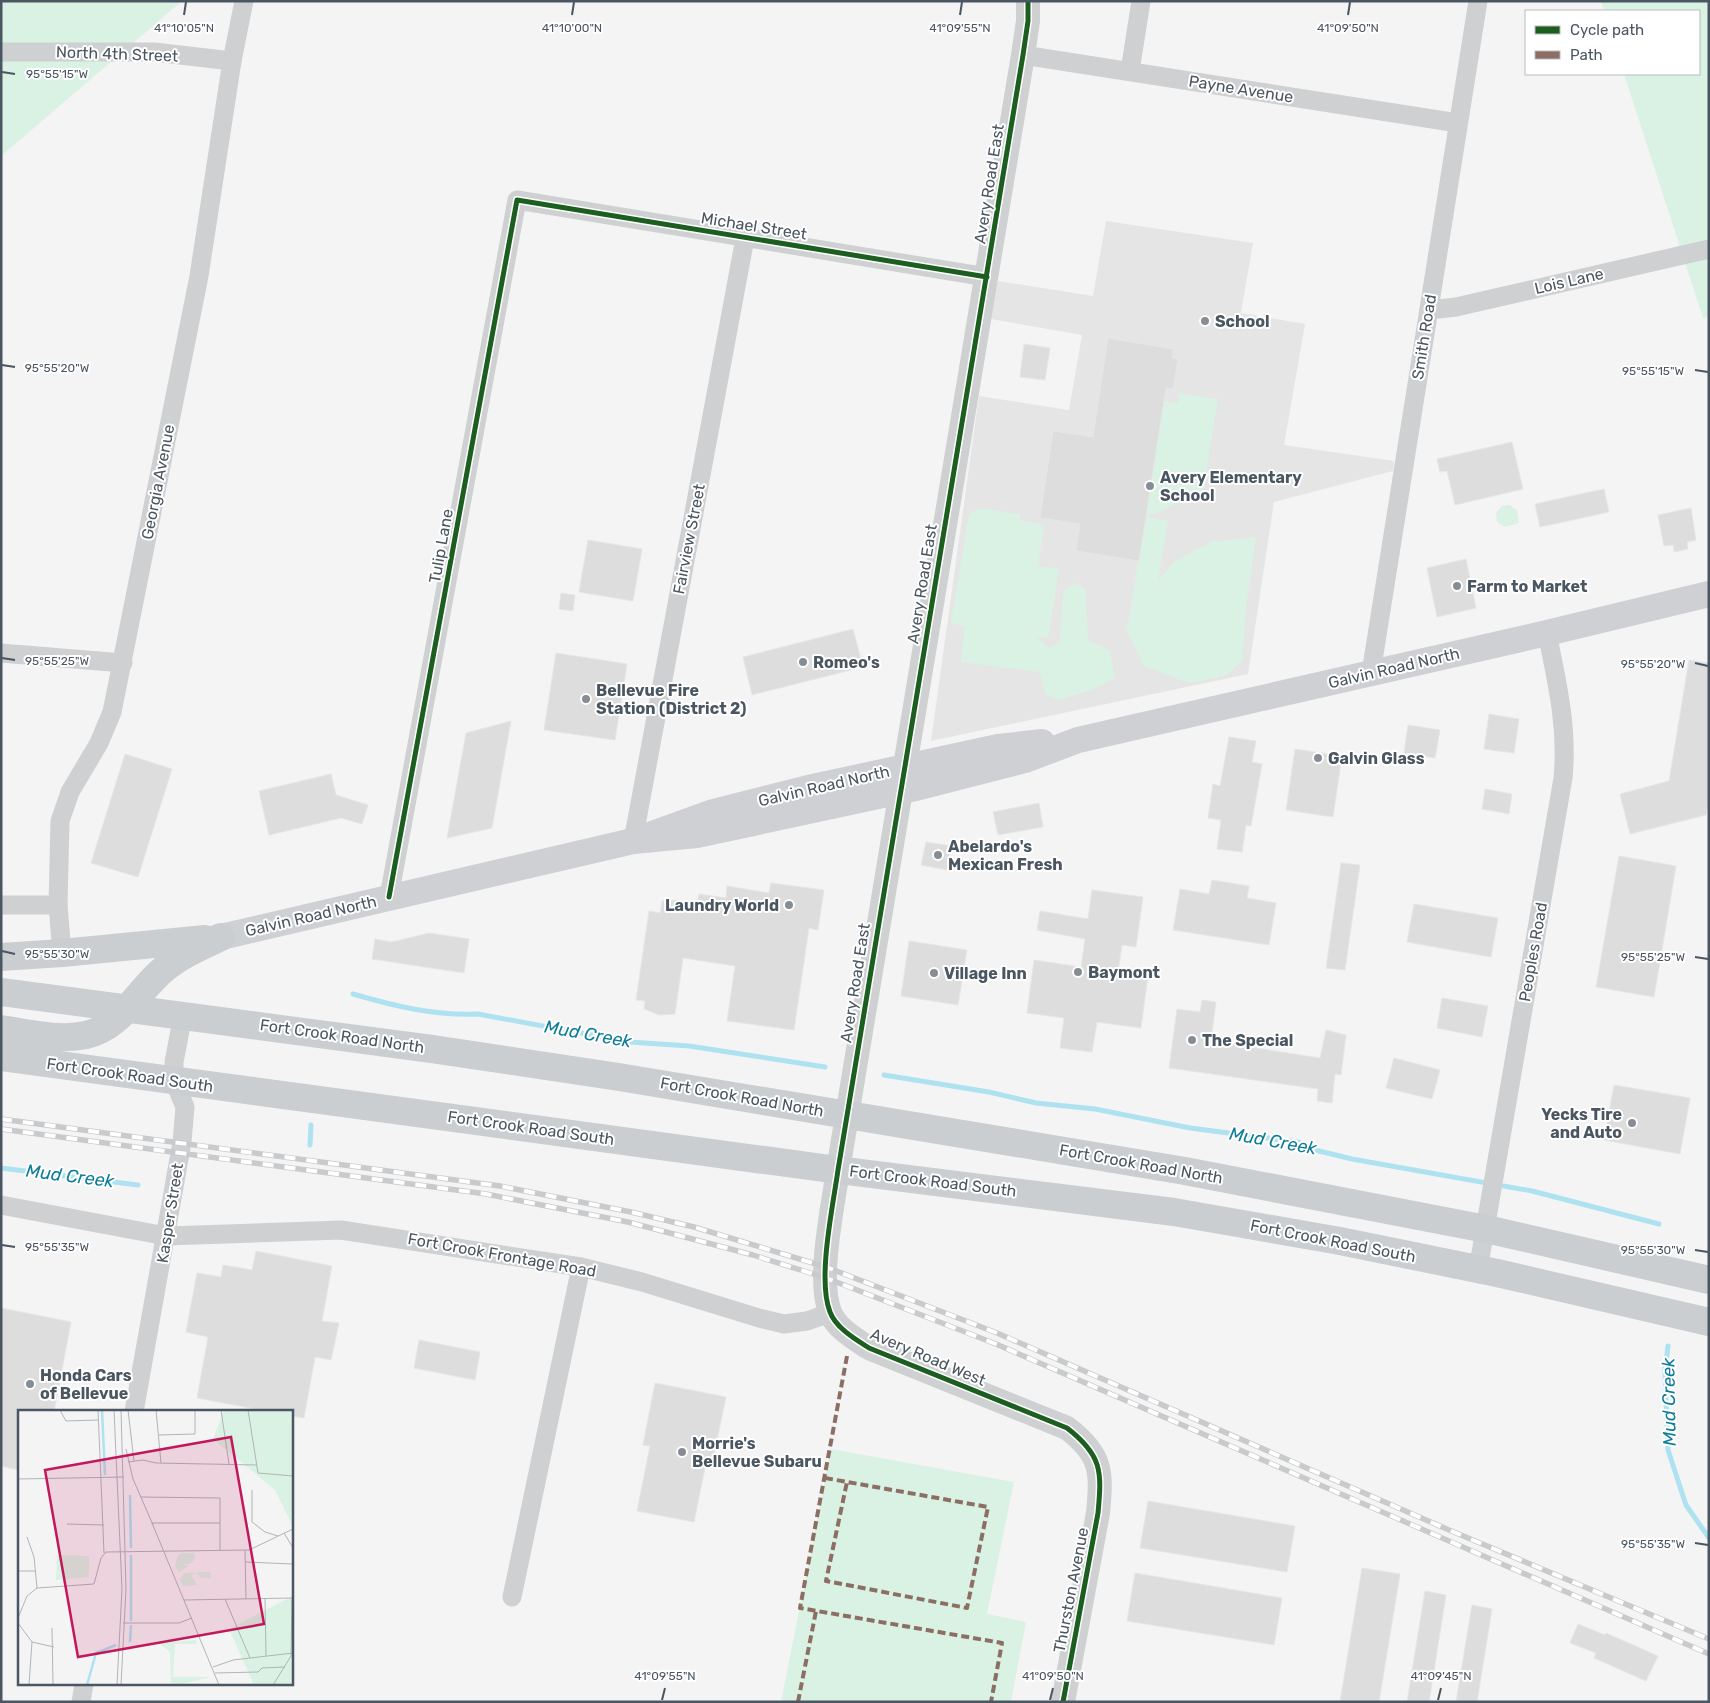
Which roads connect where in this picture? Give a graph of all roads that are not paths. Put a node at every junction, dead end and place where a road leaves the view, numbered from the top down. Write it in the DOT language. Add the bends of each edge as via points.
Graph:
graph roads {
  1 [pos="244,1"];
  2 [pos="1028,1"];
  3 [pos="1141,1"];
  4 [pos="1478,1"];
  5 [pos="1,52"];
  6 [pos="1023,55"];
  7 [pos="232,61"];
  8 [pos="1130,71"];
  9 [pos="1458,123"];
  10 [pos="517,200"];
  11 [pos="745,238"];
  12 [pos="1709,248"];
  13 [pos="987,277"];
  14 [pos="1429,310"];
  15 [pos="1709,594"];
  16 [pos="1547,633"];
  17 [pos="1,653"];
  18 [pos="122,663"];
  19 [pos="1371,673"];
  20 [pos="901,779"];
  21 [pos="634,841"];
  22 [pos="389,897"];
  23 [pos="1,905"];
  24 [pos="58,905"];
  25 [pos="222,937"];
  26 [pos="62,954"];
  27 [pos="1,957"];
  28 [pos="1,992"];
  29 [pos="128,1008"];
  30 [pos="183,1015"];
  31 [pos="1,1029"];
  32 [pos="1,1057"];
  33 [pos="174,1081"];
  34 [pos="847,1115"];
  35 [pos="838,1170"];
  36 [pos="1,1205"];
  37 [pos="1486,1229"];
  38 [pos="166,1236"];
  39 [pos="582,1267"];
  40 [pos="1478,1270"];
  41 [pos="1696,1277"];
  42 [pos="830,1313"];
  43 [pos="1709,1322"];
  44 [pos="134,1410"];
  45 [pos="1098,1513"];
  46 [pos="512,1597"];
  47 [pos="84,1686"];
  48 [pos="81,1702"];
  49 [pos="1062,1702"];
  1 -- 7 [label="street, Georgia Avenue"];
  2 -- 6 [label="street, Avery Road East"];
  3 -- 8 [label="street"];
  4 -- 9 [label="street, Smith Road"];
  5 -- 7 [label="street, North 4th Street" via="154,52"];
  6 -- 8 [label="street, Payne Avenue"];
  6 -- 13 [label="street, Avery Road East"];
  7 -- 18 [label="street, Georgia Avenue" via="199,276"];
  8 -- 9 [label="street, Payne Avenue"];
  9 -- 14 [label="street, Smith Road"];
  10 -- 11 [label="street, Michael Street"];
  10 -- 22 [label="street, Tulip Lane"];
  11 -- 13 [label="street, Michael Street"];
  11 -- 21 [label="street, Fairview Street"];
  12 -- 14 [label="street, Lois Lane" via="1456,307"];
  13 -- 20 [label="street, Avery Road East"];
  14 -- 19 [label="street, Smith Road"];
  15 -- 16 [label="main road, Galvin Road North"];
  16 -- 19 [label="main road, Galvin Road North"];
  16 -- 37 [label="street, Peoples Road" via="1562,706 1565,754"];
  17 -- 18 [label="street"];
  18 -- 24 [label="street, Georgia Avenue" via="105,731 70,792 61,816"];
  19 -- 20 [label="main road, Galvin Road North" via="1078,740 1025,760"];
  20 -- 21 [label="main road, Galvin Road North" via="697,835"];
  20 -- 34 [label="street, Avery Road East"];
  21 -- 22 [label="main road, Galvin Road North"];
  22 -- 25 [label="main road, Galvin Road North"];
  23 -- 24 [label="street"];
  24 -- 26 [label="street, Georgia Avenue"];
  25 -- 26 [label="main road"];
  25 -- 29 [label="main road" via="186,954 163,970"];
  26 -- 27 [label="main road"];
  28 -- 29 [label="main road, Fort Crook Road North"];
  29 -- 30 [label="main road, Fort Crook Road North"];
  29 -- 31 [label="main road" via="102,1029 86,1035 50,1036"];
  30 -- 33 [label="street, Kasper Street" via="174,1062"];
  30 -- 34 [label="main road, Fort Crook Road North" via="432,1048"];
  32 -- 33 [label="main road, Fort Crook Road South"];
  33 -- 35 [label="main road, Fort Crook Road South"];
  33 -- 38 [label="street, Kasper Street" via="184,1107 184,1119"];
  34 -- 35 [label="street, Avery Road East"];
  34 -- 37 [label="main road, Fort Crook Road North" via="1218,1177"];
  35 -- 40 [label="main road, Fort Crook Road South" via="1174,1212 1340,1241"];
  35 -- 42 [label="street" via="826,1267"];
  36 -- 38 [label="street, Fort Crook Frontage Road"];
  37 -- 40 [label="street, Peoples Road"];
  37 -- 41 [label="main road, Fort Crook Road North"];
  38 -- 39 [label="street, Fort Crook Frontage Road" via="341,1230"];
  38 -- 44 [label="street, Kasper Street"];
  39 -- 42 [label="street, Fort Crook Frontage Road" via="784,1324"];
  39 -- 46 [label="street"];
  40 -- 43 [label="main road, Fort Crook Road South"];
  42 -- 45 [label="street, Avery Road West" via="844,1330 869,1348 1067,1428 1091,1450 1098,1465 1101,1486"];
  45 -- 49 [label="street, Thurston Avenue"];
  47 -- 48 [label="street"];
}
